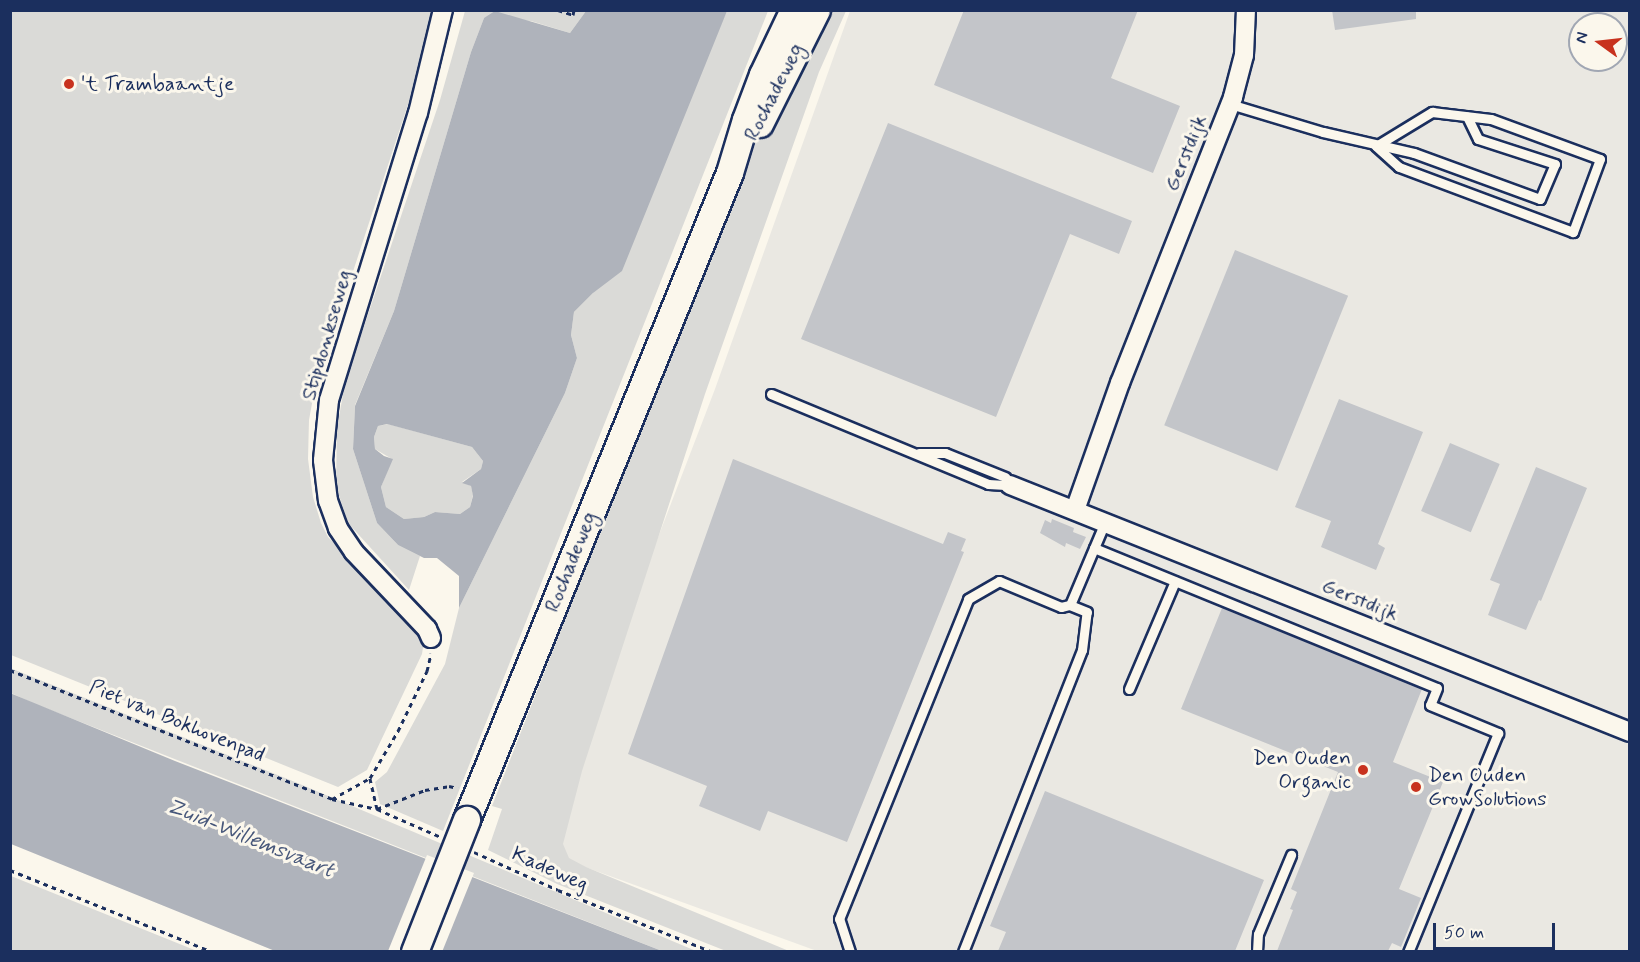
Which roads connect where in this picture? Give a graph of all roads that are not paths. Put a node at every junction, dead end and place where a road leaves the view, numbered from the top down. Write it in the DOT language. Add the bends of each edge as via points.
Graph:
graph roads {
  1 [pos="443,10"];
  2 [pos="794,10"];
  3 [pos="817,10"];
  4 [pos="1246,10"];
  5 [pos="1230,104"];
  6 [pos="1467,116"];
  7 [pos="1376,146"];
  8 [pos="730,173"];
  9 [pos="771,394"];
  10 [pos="1007,481"];
  11 [pos="1075,510"];
  12 [pos="1105,522"];
  13 [pos="1094,548"];
  14 [pos="1176,581"];
  15 [pos="1070,605"];
  16 [pos="431,638"];
  17 [pos="1130,689"];
  18 [pos="1629,732"];
  19 [pos="1292,855"];
  20 [pos="415,951"];
  21 [pos="850,951"];
  22 [pos="963,951"];
  23 [pos="1257,951"];
  24 [pos="1408,951"];
  1 -- 16 [label="street, Stipdonkseweg" via="418,113 329,400 323,460 328,501 338,528 354,552 427,629"];
  2 -- 8 [label="main road, Rochadeweg" via="759,87"];
  3 -- 8 [label="main road, Rochadeweg" via="760,124"];
  4 -- 5 [label="street, Gerstdijk" via="1244,55"];
  5 -- 7 [label="lane"];
  5 -- 11 [label="street, Gerstdijk" via="1120,383"];
  6 -- 7 [label="lane" via="1432,112"];
  6 -- 7 [label="lane" via="1478,139 1555,164 1540,199 1414,153"];
  6 -- 7 [label="lane" via="1491,119 1600,159 1573,232 1399,167"];
  8 -- 20 [label="main road, Rochadeweg, bridge"];
  9 -- 10 [label="lane, Gerstdijk" via="988,484"];
  10 -- 11 [label="street, Gerstdijk"];
  11 -- 12 [label="street, Gerstdijk"];
  12 -- 13 [label="lane"];
  12 -- 18 [label="street, Gerstdijk"];
  13 -- 14 [label="lane"];
  13 -- 15 [label="lane"];
  14 -- 17 [label="lane"];
  14 -- 24 [label="lane" via="1437,688 1430,705 1498,733"];
  15 -- 21 [label="lane" via="1061,607 999,581 968,599 839,919"];
  15 -- 22 [label="lane" via="1087,612 1082,650"];
  19 -- 23 [label="lane" via="1258,933"];
}
